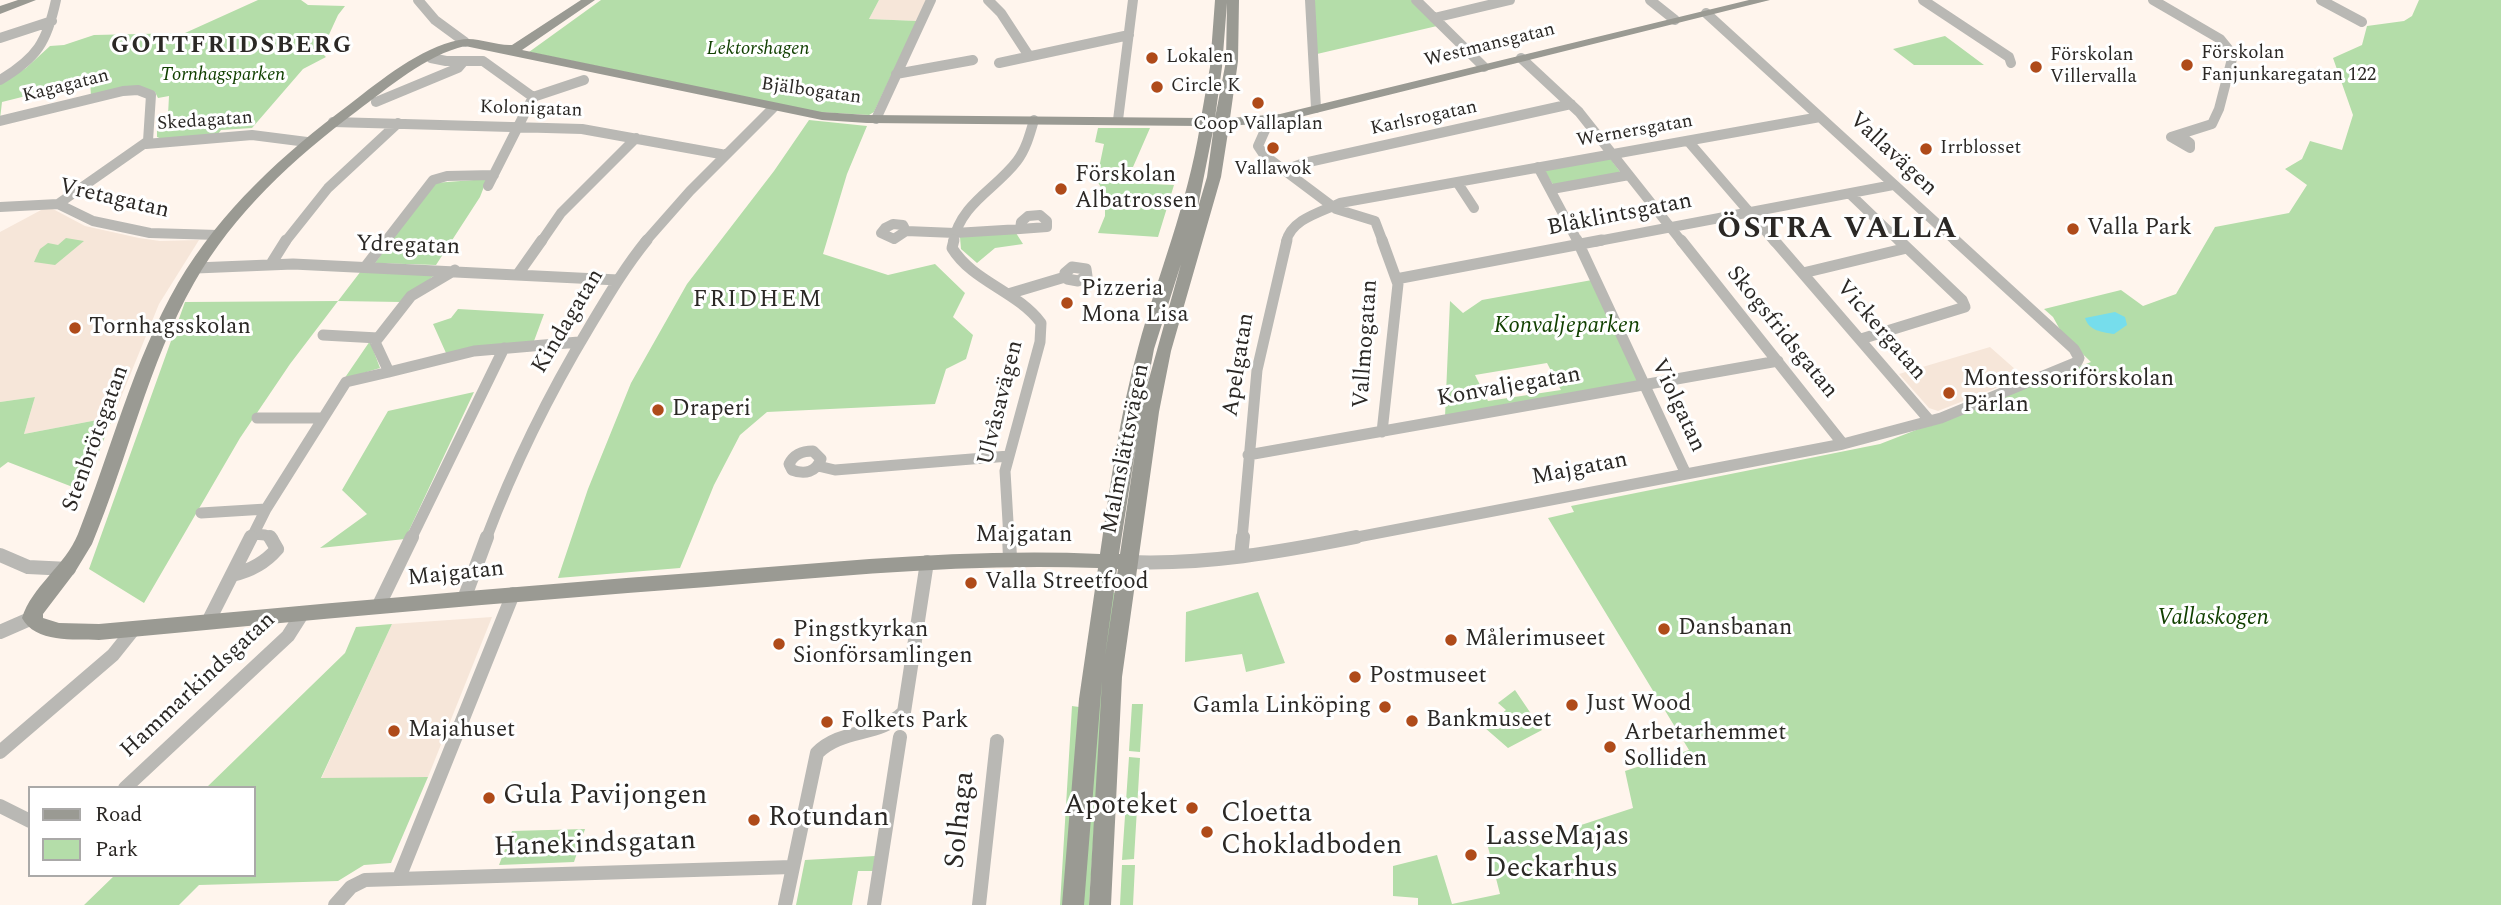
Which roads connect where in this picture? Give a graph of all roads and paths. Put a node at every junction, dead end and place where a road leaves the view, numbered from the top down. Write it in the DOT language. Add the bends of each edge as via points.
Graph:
graph roads {
  1 [pos="30,0"];
  2 [pos="56,0"];
  3 [pos="418,0"];
  4 [pos="589,0"];
  5 [pos="931,0"];
  6 [pos="988,0"];
  7 [pos="1133,0"];
  8 [pos="1221,0"];
  9 [pos="1233,0"];
  10 [pos="1310,0"];
  11 [pos="1416,0"];
  12 [pos="1510,0"];
  13 [pos="1650,0"];
  14 [pos="1764,0"];
  15 [pos="1923,0"];
  16 [pos="2153,0"];
  17 [pos="2321,0"];
  18 [pos="0,9"];
  19 [pos="1706,13"];
  20 [pos="1434,18"];
  21 [pos="1675,20"];
  22 [pos="52,21"];
  23 [pos="2362,22"];
  24 [pos="1129,35"];
  25 [pos="0,38"];
  26 [pos="466,42"];
  27 [pos="511,50"];
  28 [pos="1029,56"];
  29 [pos="431,58"];
  30 [pos="1521,58"];
  31 [pos="973,60"];
  32 [pos="464,61"];
  33 [pos="999,63"];
  34 [pos="2011,63"];
  35 [pos="1484,67"];
  36 [pos="897,74"];
  37 [pos="0,80"];
  38 [pos="584,80"];
  39 [pos="533,97"];
  40 [pos="376,102"];
  41 [pos="1571,104"];
  42 [pos="773,108"];
  43 [pos="1316,108"];
  44 [pos="1820,117"];
  45 [pos="876,119"];
  46 [pos="1034,120"];
  47 [pos="1118,120"];
  48 [pos="1266,120"];
  49 [pos="0,121"];
  50 [pos="1216,121"];
  51 [pos="333,122"];
  52 [pos="398,123"];
  53 [pos="518,127"];
  54 [pos="2179,135"];
  55 [pos="636,138"];
  56 [pos="1688,141"];
  57 [pos="307,142"];
  58 [pos="146,144"];
  59 [pos="1612,154"];
  60 [pos="726,155"];
  61 [pos="1538,167"];
  62 [pos="1285,170"];
  63 [pos="494,175"];
  64 [pos="1629,175"];
  65 [pos="1457,182"];
  66 [pos="1893,185"];
  67 [pos="488,186"];
  68 [pos="1552,189"];
  69 [pos="1850,194"];
  70 [pos="1368,197"];
  71 [pos="58,204"];
  72 [pos="1330,205"];
  73 [pos="0,207"];
  74 [pos="1474,208"];
  75 [pos="1750,213"];
  76 [pos="1376,220"];
  77 [pos="1671,228"];
  78 [pos="1020,229"];
  79 [pos="906,232"];
  80 [pos="954,233"];
  81 [pos="218,235"];
  82 [pos="1580,245"];
  83 [pos="1907,248"];
  84 [pos="271,264"];
  85 [pos="366,266"];
  86 [pos="196,268"];
  87 [pos="456,270"];
  88 [pos="1803,273"];
  89 [pos="518,274"];
  90 [pos="1065,277"];
  91 [pos="1396,279"];
  92 [pos="618,280"];
  93 [pos="1008,294"];
  94 [pos="323,335"];
  95 [pos="378,338"];
  96 [pos="1860,339"];
  97 [pos="579,342"];
  98 [pos="504,348"];
  99 [pos="2079,358"];
  100 [pos="1777,361"];
  101 [pos="389,372"];
  102 [pos="1644,385"];
  103 [pos="257,418"];
  104 [pos="322,418"];
  105 [pos="1930,421"];
  106 [pos="1382,432"];
  107 [pos="1843,444"];
  108 [pos="1248,455"];
  109 [pos="1009,456"];
  110 [pos="818,467"];
  111 [pos="1686,474"];
  112 [pos="266,509"];
  113 [pos="201,513"];
  114 [pos="253,534"];
  115 [pos="0,555"];
  116 [pos="1241,556"];
  117 [pos="1010,558"];
  118 [pos="928,562"];
  119 [pos="1117,562"];
  120 [pos="69,569"];
  121 [pos="232,575"];
  122 [pos="513,594"];
  123 [pos="464,599"];
  124 [pos="378,607"];
  125 [pos="302,614"];
  126 [pos="32,618"];
  127 [pos="208,622"];
  128 [pos="133,630"];
  129 [pos="0,632"];
  130 [pos="900,737"];
  131 [pos="997,741"];
  132 [pos="0,752"];
  133 [pos="127,786"];
  134 [pos="0,806"];
  135 [pos="28,820"];
  136 [pos="792,867"];
  137 [pos="399,878"];
  138 [pos="335,905"];
  139 [pos="785,905"];
  140 [pos="874,905"];
  141 [pos="979,905"];
  142 [pos="1073,905"];
  143 [pos="1100,905"];
  1 -- 18 [label="street"];
  2 -- 22 [label="street"];
  3 -- 26 [label="street, Bjälbogatan" via="435,20"];
  4 -- 27 [label="street"];
  5 -- 36 [label="street"];
  6 -- 28 [label="street"];
  7 -- 24 [label="street"];
  8 -- 50 [label="street, Malmslättsvägen"];
  9 -- 50 [label="street, Malmslättsvägen" via="1232,61"];
  10 -- 43 [label="street"];
  11 -- 20 [label="street"];
  12 -- 20 [label="street"];
  13 -- 21 [label="street"];
  14 -- 19 [label="street, Westmansgatan"];
  15 -- 34 [label="street" via="2009,57"];
  16 -- 54 [label="street" via="2220,39 2233,55 2222,105 2213,122"];
  17 -- 23 [label="street"];
  19 -- 21 [label="street, Westmansgatan"];
  19 -- 44 [label="street, Vallavägen"];
  20 -- 35 [label="street"];
  21 -- 30 [label="street, Westmansgatan"];
  22 -- 25 [label="street"];
  22 -- 37 [label="street" via="37,53"];
  24 -- 28 [label="street"];
  24 -- 47 [label="street"];
  26 -- 27 [label="street, Bjälbogatan"];
  26 -- 29 [label="street, Stenbrötsgatan"];
  27 -- 42 [label="street, Bjälbogatan"];
  28 -- 33 [label="street"];
  29 -- 32 [label="street"];
  29 -- 51 [label="street, Stenbrötsgatan"];
  30 -- 35 [label="street, Westmansgatan"];
  30 -- 41 [label="street, Skogsfridsgatan"];
  31 -- 36 [label="street"];
  32 -- 39 [label="street" via="483,61"];
  32 -- 40 [label="street" via="458,68"];
  35 -- 43 [label="street, Westmansgatan"];
  36 -- 45 [label="street"];
  38 -- 39 [label="street"];
  39 -- 53 [label="street"];
  41 -- 59 [label="street, Skogsfridsgatan"];
  41 -- 62 [label="street, Karlsrogatan"];
  42 -- 45 [label="street, Bjälbogatan"];
  42 -- 60 [label="street, Kindagatan"];
  43 -- 48 [label="street, Westmansgatan"];
  44 -- 56 [label="street, Wernersgatan"];
  44 -- 66 [label="street, Vallavägen"];
  45 -- 46 [label="street, Bjälbogatan"];
  46 -- 47 [label="street, Bjälbogatan"];
  46 -- 80 [label="street" via="1019,160 964,209"];
  47 -- 50 [label="street, Bjälbogatan"];
  48 -- 50 [label="street, Westmansgatan"];
  48 -- 62 [label="street" via="1258,146"];
  49 -- 58 [label="street, Kagagatan" via="138,90 152,98"];
  50 -- 119 [label="street, Malmslättsvägen" via="1146,349 1128,437"];
  51 -- 52 [label="street, Kolonigatan"];
  51 -- 57 [label="street, Stenbrötsgatan"];
  52 -- 53 [label="street, Kolonigatan"];
  52 -- 84 [label="street" via="325,190"];
  53 -- 55 [label="street, Kolonigatan" via="582,128"];
  53 -- 63 [label="street"];
  55 -- 60 [label="street, Kolonigatan"];
  55 -- 89 [label="street" via="561,213"];
  56 -- 59 [label="street, Wernersgatan"];
  56 -- 75 [label="street, Vickergatan"];
  57 -- 58 [label="street, Skedagatan" via="252,135"];
  57 -- 81 [label="street, Stenbrötsgatan" via="256,190"];
  58 -- 71 [label="street"];
  59 -- 61 [label="street, Wernersgatan"];
  59 -- 64 [label="street, Skogsfridsgatan"];
  60 -- 92 [label="street, Kindagatan" via="644,244"];
  61 -- 65 [label="street, Wernersgatan"];
  61 -- 68 [label="street, Violgatan"];
  62 -- 72 [label="street"];
  63 -- 67 [label="street"];
  63 -- 85 [label="street" via="433,180"];
  64 -- 68 [label="street, Wernersgatan"];
  64 -- 77 [label="street, Skogsfridsgatan"];
  65 -- 70 [label="street, Wernersgatan"];
  65 -- 74 [label="street"];
  66 -- 69 [label="street, Blåklintsgatan"];
  66 -- 99 [label="street, Vallavägen"];
  68 -- 82 [label="street, Violgatan"];
  69 -- 75 [label="street, Blåklintsgatan"];
  69 -- 83 [label="street"];
  70 -- 72 [label="street, Wernersgatan"];
  70 -- 76 [label="street, Vallmogatan"];
  71 -- 73 [label="street, Vretagatan"];
  71 -- 81 [label="street, Vretagatan" via="93,221 150,233"];
  72 -- 76 [label="street"];
  72 -- 108 [label="street, Apelgatan" via="1296,224 1288,234 1257,370"];
  75 -- 77 [label="street, Blåklintsgatan"];
  75 -- 88 [label="street, Vickergatan"];
  76 -- 91 [label="street, Vallmogatan"];
  77 -- 82 [label="street, Blåklintsgatan"];
  77 -- 100 [label="street, Skogsfridsgatan"];
  78 -- 80 [label="street"];
  79 -- 80 [label="street"];
  80 -- 93 [label="street, Ulvåsavägen" via="956,257"];
  81 -- 86 [label="street, Stenbrötsgatan"];
  82 -- 91 [label="street, Blåklintsgatan"];
  82 -- 102 [label="street, Violgatan"];
  83 -- 88 [label="street"];
  83 -- 96 [label="street" via="1965,307"];
  84 -- 85 [label="street, Ydregatan"];
  84 -- 86 [label="street, Ydregatan"];
  85 -- 87 [label="street, Ydregatan"];
  86 -- 120 [label="street, Stenbrötsgatan" via="167,319 89,532"];
  87 -- 89 [label="street, Ydregatan"];
  87 -- 95 [label="street" via="415,292"];
  88 -- 96 [label="street, Vickergatan"];
  89 -- 92 [label="street, Ydregatan"];
  90 -- 93 [label="street"];
  91 -- 106 [label="street, Vallmogatan"];
  92 -- 97 [label="street, Kindagatan"];
  93 -- 109 [label="street, Ulvåsavägen" via="1035,314 1041,327"];
  94 -- 95 [label="street"];
  95 -- 101 [label="street" via="375,342"];
  96 -- 105 [label="street, Vickergatan"];
  97 -- 98 [label="street"];
  97 -- 123 [label="street, Kindagatan" via="522,453"];
  98 -- 101 [label="street"];
  98 -- 124 [label="street, Kindagatan"];
  99 -- 105 [label="street, Majgatan" via="2074,366"];
  100 -- 102 [label="street, Konvaljegatan"];
  100 -- 107 [label="street, Skogsfridsgatan"];
  101 -- 104 [label="street" via="346,382"];
  102 -- 106 [label="street, Konvaljegatan"];
  102 -- 111 [label="street, Violgatan"];
  103 -- 104 [label="street"];
  104 -- 112 [label="street"];
  105 -- 107 [label="street, Majgatan"];
  106 -- 108 [label="street, Konvaljegatan"];
  107 -- 111 [label="street, Majgatan"];
  108 -- 116 [label="street, Apelgatan"];
  109 -- 110 [label="street" via="835,470"];
  109 -- 117 [label="street, Ulvåsavägen" via="1004,479"];
  111 -- 116 [label="street, Majgatan"];
  112 -- 113 [label="street"];
  112 -- 114 [label="street"];
  114 -- 121 [label="street"];
  114 -- 121 [label="street" via="268,535 277,549 266,560"];
  115 -- 120 [label="street" via="28,567"];
  116 -- 119 [label="street, Majgatan" via="1174,564"];
  117 -- 118 [label="street, Majgatan"];
  117 -- 119 [label="street, Majgatan"];
  118 -- 122 [label="street, Majgatan"];
  118 -- 136 [label="street" via="904,712 889,725 822,746 814,761"];
  119 -- 142 [label="street, Malmslättsvägen" via="1089,699"];
  119 -- 143 [label="street, Malmslättsvägen"];
  120 -- 126 [label="street, Stenbrötsgatan" via="38,604"];
  121 -- 127 [label="street"];
  122 -- 123 [label="street, Majgatan"];
  122 -- 137 [label="street"];
  123 -- 124 [label="street, Majgatan"];
  124 -- 125 [label="street, Majgatan"];
  125 -- 127 [label="street, Majgatan"];
  125 -- 133 [label="street, Hammarkindsgatan" via="289,636"];
  126 -- 128 [label="street, Majgatan" via="40,627 66,632"];
  126 -- 129 [label="street"];
  127 -- 128 [label="street, Majgatan"];
  128 -- 132 [label="street" via="113,655"];
  130 -- 140 [label="street"];
  131 -- 141 [label="street, Solhaga"];
  134 -- 135 [label="street"];
  136 -- 137 [label="street, Hanekindsgatan"];
  136 -- 139 [label="street"];
  137 -- 138 [label="street, Hanekindsgatan" via="359,882"];
}
